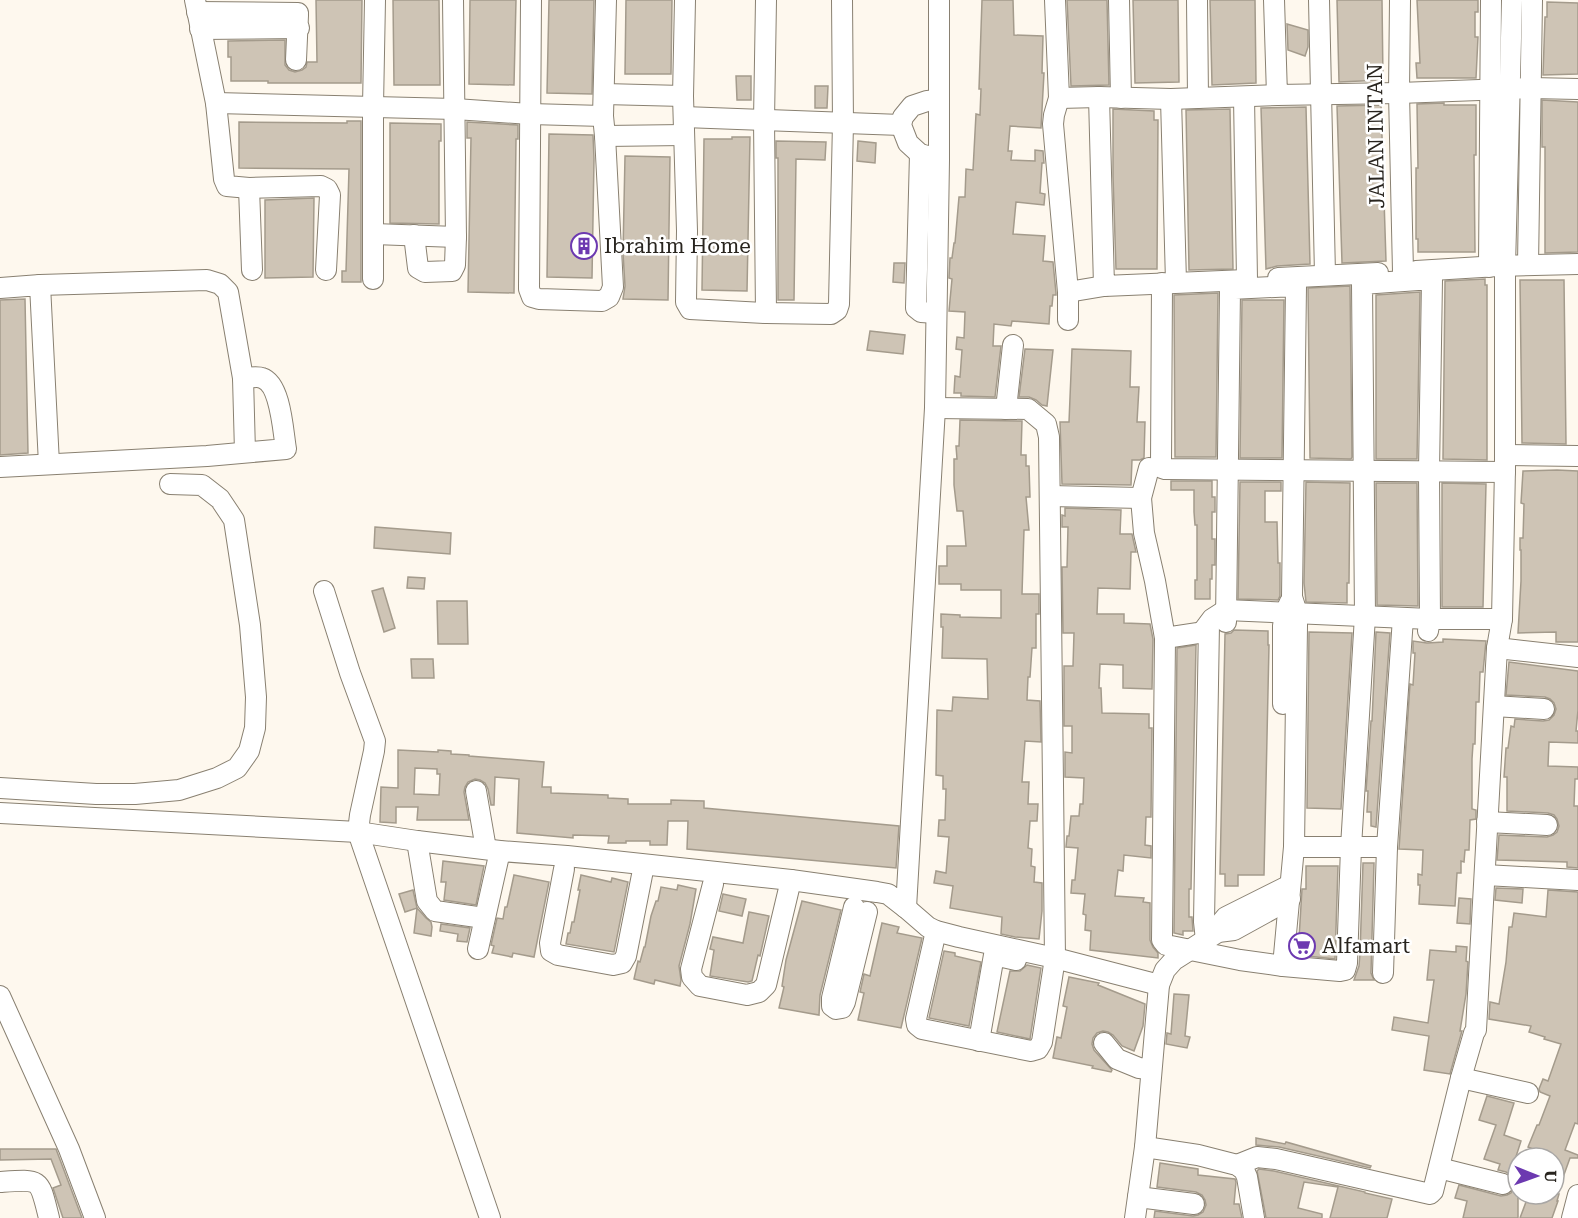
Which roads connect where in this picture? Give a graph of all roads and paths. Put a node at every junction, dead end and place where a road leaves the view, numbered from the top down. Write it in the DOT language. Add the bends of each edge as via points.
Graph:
graph roads {
  1 [pos="375,0"];
  2 [pos="453,0"];
  3 [pos="531,0"];
  4 [pos="606,0"];
  5 [pos="685,0"];
  6 [pos="766,0"];
  7 [pos="842,0"];
  8 [pos="926,0"];
  9 [pos="939,0"];
  10 [pos="1054,0"];
  11 [pos="1119,0"];
  12 [pos="1197,0"];
  13 [pos="1274,0"];
  14 [pos="1319,0"];
  15 [pos="1400,0"];
  16 [pos="1491,0"];
  17 [pos="1512,0"];
  18 [pos="1532,0"];
  19 [pos="198,14"];
  20 [pos="298,14"];
  21 [pos="296,60"];
  22 [pos="1531,88"];
  23 [pos="1500,89"];
  24 [pos="1578,89"];
  25 [pos="1399,93"];
  26 [pos="604,94"];
  27 [pos="1321,94"];
  28 [pos="1277,95"];
  29 [pos="683,96"];
  30 [pos="1244,97"];
  31 [pos="1059,98"];
  32 [pos="1099,98"];
  33 [pos="1122,98"];
  34 [pos="1198,98"];
  35 [pos="1171,99"];
  36 [pos="933,100"];
  37 [pos="216,102"];
  38 [pos="373,106"];
  39 [pos="455,109"];
  40 [pos="530,114"];
  41 [pos="764,120"];
  42 [pos="843,123"];
  43 [pos="901,125"];
  44 [pos="604,126"];
  45 [pos="684,126"];
  46 [pos="920,154"];
  47 [pos="939,160"];
  48 [pos="249,188"];
  49 [pos="374,234"];
  50 [pos="414,235"];
  51 [pos="456,237"];
  52 [pos="1578,264"];
  53 [pos="1528,265"];
  54 [pos="1497,266"];
  55 [pos="252,270"];
  56 [pos="326,270"];
  57 [pos="1403,272"];
  58 [pos="1325,275"];
  59 [pos="373,279"];
  60 [pos="1247,280"];
  61 [pos="1169,282"];
  62 [pos="40,285"];
  63 [pos="1104,286"];
  64 [pos="0,288"];
  65 [pos="1068,292"];
  66 [pos="766,313"];
  67 [pos="936,313"];
  68 [pos="1068,320"];
  69 [pos="1013,345"];
  70 [pos="243,378"];
  71 [pos="935,408"];
  72 [pos="1006,409"];
  73 [pos="245,452"];
  74 [pos="1578,456"];
  75 [pos="49,464"];
  76 [pos="1505,465"];
  77 [pos="0,466"];
  78 [pos="1149,468"];
  79 [pos="1228,469"];
  80 [pos="1578,469"];
  81 [pos="1293,470"];
  82 [pos="1364,470"];
  83 [pos="1429,471"];
  84 [pos="170,483"];
  85 [pos="1050,496"];
  86 [pos="1141,498"];
  87 [pos="324,591"];
  88 [pos="1291,615"];
  89 [pos="1219,618"];
  90 [pos="1364,622"];
  91 [pos="1402,624"];
  92 [pos="1429,625"];
  93 [pos="1500,633"];
  94 [pos="1165,638"];
  95 [pos="1578,657"];
  96 [pos="1494,706"];
  97 [pos="1544,709"];
  98 [pos="0,788"];
  99 [pos="476,791"];
  100 [pos="0,813"];
  101 [pos="1487,822"];
  102 [pos="1288,825"];
  103 [pos="1547,825"];
  104 [pos="358,832"];
  105 [pos="418,847"];
  106 [pos="1352,847"];
  107 [pos="1294,848"];
  108 [pos="1387,848"];
  109 [pos="494,854"];
  110 [pos="564,869"];
  111 [pos="643,870"];
  112 [pos="1485,875"];
  113 [pos="1578,880"];
  114 [pos="713,884"];
  115 [pos="790,886"];
  116 [pos="1285,895"];
  117 [pos="852,901"];
  118 [pos="897,905"];
  119 [pos="484,918"];
  120 [pos="935,936"];
  121 [pos="1205,940"];
  122 [pos="478,949"];
  123 [pos="994,956"];
  124 [pos="1054,963"];
  125 [pos="1283,966"];
  126 [pos="1383,973"];
  127 [pos="1164,978"];
  128 [pos="0,996"];
  129 [pos="979,1041"];
  130 [pos="1104,1043"];
  131 [pos="1151,1069"];
  132 [pos="1461,1077"];
  133 [pos="1528,1093"];
  134 [pos="1145,1147"];
  135 [pos="1238,1165"];
  136 [pos="1439,1168"];
  137 [pos="0,1182"];
  138 [pos="1503,1184"];
  139 [pos="1578,1195"];
  140 [pos="1138,1197"];
  141 [pos="1194,1204"];
  142 [pos="49,1218"];
  143 [pos="95,1218"];
  144 [pos="490,1218"];
  145 [pos="1135,1218"];
  146 [pos="1254,1218"];
  147 [pos="1572,1218"];
  1 -- 38 [label="street"];
  2 -- 39 [label="street"];
  3 -- 40 [label="street"];
  4 -- 26 [label="street"];
  5 -- 29 [label="street"];
  6 -- 41 [label="street"];
  7 -- 42 [label="street"];
  8 -- 36 [label="street"];
  9 -- 36 [label="street"];
  10 -- 31 [label="street"];
  11 -- 33 [label="street"];
  12 -- 34 [label="street"];
  13 -- 28 [label="street"];
  14 -- 27 [label="street"];
  15 -- 25 [label="street, JALAN INTAN"];
  16 -- 23 [label="street"];
  17 -- 23 [label="street"];
  18 -- 22 [label="street"];
  19 -- 20 [label="street"];
  19 -- 37 [label="street"];
  20 -- 21 [label="street"];
  22 -- 23 [label="street"];
  22 -- 24 [label="street"];
  22 -- 53 [label="street"];
  23 -- 25 [label="street"];
  23 -- 54 [label="street"];
  25 -- 27 [label="street"];
  25 -- 57 [label="street, JALAN INTAN"];
  26 -- 29 [label="street"];
  26 -- 44 [label="street"];
  27 -- 28 [label="street"];
  27 -- 58 [label="street"];
  28 -- 30 [label="street"];
  29 -- 45 [label="street"];
  30 -- 34 [label="street"];
  30 -- 60 [label="street"];
  31 -- 32 [label="street"];
  31 -- 65 [label="street" via="1053,124"];
  32 -- 33 [label="street"];
  32 -- 63 [label="street"];
  33 -- 35 [label="street"];
  34 -- 35 [label="street"];
  35 -- 61 [label="street"];
  36 -- 43 [label="street" via="912,106"];
  36 -- 47 [label="street"];
  37 -- 38 [label="street"];
  37 -- 48 [label="street" via="224,179 227,186"];
  38 -- 39 [label="street"];
  38 -- 49 [label="street"];
  39 -- 40 [label="street"];
  39 -- 51 [label="street"];
  40 -- 44 [label="street"];
  40 -- 44 [label="street" via="529,289 532,297 539,299 602,300 609,297 613,287"];
  41 -- 42 [label="street"];
  41 -- 45 [label="street"];
  41 -- 66 [label="street"];
  42 -- 43 [label="street"];
  42 -- 66 [label="street" via="837,310 831,314"];
  43 -- 46 [label="street" via="908,143"];
  44 -- 45 [label="street"];
  45 -- 66 [label="street" via="686,302 690,309"];
  46 -- 47 [label="street"];
  46 -- 67 [label="street" via="916,308"];
  47 -- 67 [label="street"];
  48 -- 55 [label="street"];
  48 -- 56 [label="street" via="327,189 330,195"];
  49 -- 50 [label="street"];
  49 -- 59 [label="street"];
  50 -- 51 [label="street"];
  50 -- 51 [label="street" via="418,268 425,272 452,272"];
  52 -- 53 [label="street"];
  53 -- 54 [label="street"];
  54 -- 57 [label="street"];
  54 -- 76 [label="street"];
  57 -- 58 [label="street"];
  58 -- 60 [label="street"];
  60 -- 61 [label="street"];
  61 -- 63 [label="street"];
  61 -- 79 [label="street" via="1161,465 1165,469"];
  62 -- 64 [label="street"];
  62 -- 70 [label="street" via="207,280 220,284 228,292"];
  62 -- 75 [label="street"];
  63 -- 65 [label="street"];
  65 -- 68 [label="street"];
  67 -- 71 [label="street"];
  69 -- 72 [label="street"];
  70 -- 73 [label="street"];
  70 -- 73 [label="street" via="262,378 277,393 286,449"];
  71 -- 72 [label="street"];
  71 -- 118 [label="street"];
  72 -- 85 [label="street" via="1028,409 1046,424"];
  73 -- 75 [label="street"];
  74 -- 76 [label="street"];
  75 -- 77 [label="street"];
  76 -- 80 [label="street"];
  76 -- 83 [label="street"];
  76 -- 93 [label="street"];
  78 -- 86 [label="street"];
  79 -- 81 [label="street"];
  79 -- 81 [label="street" via="1230,289 1296,286"];
  79 -- 89 [label="street"];
  81 -- 82 [label="street"];
  81 -- 88 [label="street"];
  82 -- 83 [label="street"];
  82 -- 83 [label="street" via="1362,284 1432,279"];
  82 -- 90 [label="street"];
  83 -- 92 [label="street"];
  84 -- 98 [label="street" via="202,485 220,498 234,520 256,697 249,751 237,768 179,790 96,794"];
  85 -- 86 [label="street"];
  85 -- 124 [label="street"];
  86 -- 94 [label="street" via="1143,533"];
  87 -- 104 [label="street" via="375,741"];
  88 -- 89 [label="street"];
  88 -- 90 [label="street"];
  88 -- 102 [label="street"];
  89 -- 94 [label="street" via="1198,633"];
  89 -- 121 [label="street"];
  90 -- 91 [label="street"];
  90 -- 106 [label="street"];
  91 -- 92 [label="street"];
  91 -- 108 [label="street"];
  92 -- 93 [label="street"];
  93 -- 95 [label="street"];
  93 -- 96 [label="street"];
  94 -- 121 [label="street" via="1162,940 1166,945"];
  96 -- 97 [label="street"];
  96 -- 101 [label="street"];
  99 -- 109 [label="street"];
  100 -- 104 [label="street"];
  101 -- 103 [label="street"];
  101 -- 112 [label="street"];
  102 -- 107 [label="street"];
  102 -- 116 [label="street"];
  104 -- 105 [label="street"];
  104 -- 144 [label="street"];
  105 -- 109 [label="street"];
  105 -- 119 [label="street" via="430,907"];
  106 -- 107 [label="street"];
  106 -- 108 [label="street"];
  106 -- 125 [label="street" via="1345,970"];
  107 -- 116 [label="street"];
  108 -- 126 [label="street"];
  109 -- 110 [label="street"];
  109 -- 111 [label="street"];
  109 -- 119 [label="street"];
  110 -- 111 [label="street"];
  110 -- 111 [label="street" via="551,951 612,965 622,963 626,956"];
  111 -- 114 [label="street"];
  111 -- 115 [label="street"];
  112 -- 113 [label="street"];
  112 -- 132 [label="street" via="1477,1024"];
  114 -- 115 [label="street"];
  114 -- 115 [label="street" via="692,977 700,986 747,994 759,992 766,985"];
  115 -- 117 [label="street"];
  116 -- 121 [label="street" via="1244,916 1223,919"];
  116 -- 125 [label="street"];
  117 -- 118 [label="street"];
  117 -- 118 [label="street" via="888,894"];
  118 -- 120 [label="street"];
  119 -- 122 [label="street"];
  120 -- 123 [label="street"];
  120 -- 124 [label="street" via="959,937"];
  120 -- 129 [label="street" via="917,1025"];
  121 -- 125 [label="street" via="1240,960"];
  121 -- 127 [label="street"];
  123 -- 124 [label="street"];
  123 -- 129 [label="street"];
  124 -- 127 [label="street"];
  124 -- 129 [label="street" via="1038,1049"];
  127 -- 131 [label="street"];
  128 -- 143 [label="street" via="69,1149"];
  130 -- 131 [label="street" via="1118,1059"];
  131 -- 134 [label="street"];
  132 -- 133 [label="street"];
  132 -- 136 [label="street"];
  134 -- 135 [label="street"];
  134 -- 140 [label="street"];
  135 -- 136 [label="street" via="1257,1157 1276,1159 1430,1194"];
  135 -- 146 [label="street" via="1247,1177"];
  136 -- 138 [label="street"];
  137 -- 142 [label="street" via="32,1181 41,1188"];
  139 -- 147 [label="street"];
  140 -- 141 [label="street"];
  140 -- 145 [label="street"];
}
